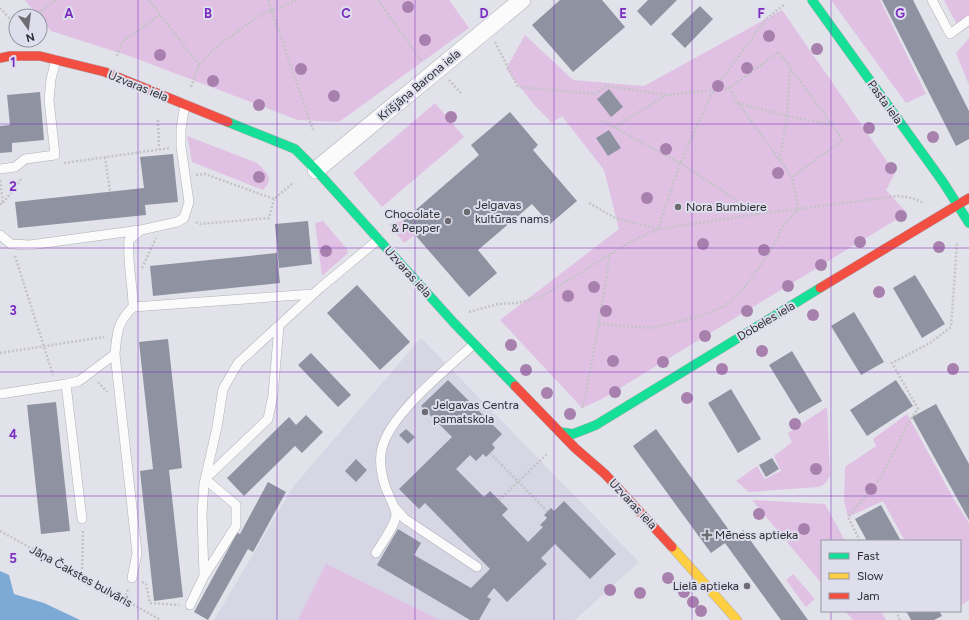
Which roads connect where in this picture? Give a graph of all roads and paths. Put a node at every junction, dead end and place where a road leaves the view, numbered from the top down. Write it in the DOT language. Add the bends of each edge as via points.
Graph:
graph roads {
  1 [pos="56,0"];
  2 [pos="149,0"];
  3 [pos="268,0"];
  4 [pos="298,0"];
  5 [pos="378,0"];
  6 [pos="522,0"];
  7 [pos="812,0"];
  8 [pos="932,0"];
  9 [pos="785,4"];
  10 [pos="0,8"];
  11 [pos="45,8"];
  12 [pos="271,10"];
  13 [pos="160,15"];
  14 [pos="8,17"];
  15 [pos="969,20"];
  16 [pos="495,42"];
  17 [pos="117,56"];
  18 [pos="0,58"];
  19 [pos="56,60"];
  20 [pos="199,65"];
  21 [pos="439,68"];
  22 [pos="790,69"];
  23 [pos="192,86"];
  24 [pos="729,88"];
  25 [pos="714,89"];
  26 [pos="461,93"];
  27 [pos="667,95"];
  28 [pos="738,103"];
  29 [pos="185,104"];
  30 [pos="787,116"];
  31 [pos="158,120"];
  32 [pos="602,120"];
  33 [pos="832,125"];
  34 [pos="614,127"];
  35 [pos="313,130"];
  36 [pos="182,147"];
  37 [pos="159,149"];
  38 [pos="55,155"];
  39 [pos="38,157"];
  40 [pos="105,157"];
  41 [pos="780,160"];
  42 [pos="680,163"];
  43 [pos="0,169"];
  44 [pos="316,170"];
  45 [pos="186,176"];
  46 [pos="792,177"];
  47 [pos="0,178"];
  48 [pos="293,183"];
  49 [pos="110,192"];
  50 [pos="969,198"];
  51 [pos="274,200"];
  52 [pos="589,203"];
  53 [pos="1,204"];
  54 [pos="929,205"];
  55 [pos="957,205"];
  56 [pos="798,209"];
  57 [pos="759,214"];
  58 [pos="184,218"];
  59 [pos="969,223"];
  60 [pos="162,226"];
  61 [pos="658,229"];
  62 [pos="141,230"];
  63 [pos="0,235"];
  64 [pos="379,240"];
  65 [pos="957,243"];
  66 [pos="11,244"];
  67 [pos="609,255"];
  68 [pos="133,289"];
  69 [pos="313,294"];
  70 [pos="133,307"];
  71 [pos="468,312"];
  72 [pos="599,324"];
  73 [pos="279,326"];
  74 [pos="117,335"];
  75 [pos="474,344"];
  76 [pos="44,347"];
  77 [pos="0,353"];
  78 [pos="115,354"];
  79 [pos="66,384"];
  80 [pos="56,385"];
  81 [pos="0,394"];
  82 [pos="582,408"];
  83 [pos="560,432"];
  84 [pos="490,452"];
  85 [pos="548,453"];
  86 [pos="205,479"];
  87 [pos="519,482"];
  88 [pos="499,500"];
  89 [pos="396,509"];
  90 [pos="547,512"];
  91 [pos="82,519"];
  92 [pos="0,531"];
  93 [pos="860,540"];
  94 [pos="376,553"];
  95 [pos="476,567"];
  96 [pos="204,576"];
  97 [pos="82,577"];
  98 [pos="132,578"];
  99 [pos="146,584"];
  100 [pos="127,592"];
  101 [pos="124,599"];
  102 [pos="190,605"];
  103 [pos="161,620"];
  104 [pos="737,620"];
  1 -- 11 [label="path"];
  2 -- 13 [label="path"];
  3 -- 12 [label="path"];
  4 -- 12 [label="path"];
  5 -- 21 [label="path" via="420,59"];
  6 -- 21 [label="street, Krišjāņa Barona iela"];
  7 -- 55 [label="main road, Pasta iela"];
  8 -- 15 [label="lane" via="950,34"];
  9 -- 25 [label="path" via="766,19"];
  10 -- 14 [label="path"];
  12 -- 20 [label="path" via="260,15 214,49"];
  12 -- 35 [label="path"];
  13 -- 17 [label="path" via="122,42"];
  13 -- 20 [label="path"];
  16 -- 27 [label="path" via="518,88 596,94 606,86"];
  18 -- 19 [label="main road, Uzvaras iela" via="40,56"];
  19 -- 29 [label="main road, Uzvaras iela" via="105,72"];
  19 -- 38 [label="lane" via="49,100"];
  20 -- 23 [label="path"];
  21 -- 26 [label="path"];
  21 -- 44 [label="street, Krišjāņa Barona iela"];
  22 -- 24 [label="path" via="779,52"];
  22 -- 30 [label="path"];
  22 -- 33 [label="path"];
  24 -- 25 [label="path"];
  24 -- 28 [label="path"];
  25 -- 27 [label="path"];
  25 -- 42 [label="path"];
  27 -- 34 [label="path"];
  28 -- 30 [label="path"];
  28 -- 41 [label="path"];
  29 -- 36 [label="lane" via="181,129"];
  29 -- 44 [label="main road, Uzvaras iela" via="295,149"];
  30 -- 33 [label="path"];
  30 -- 41 [label="path"];
  31 -- 37 [label="path"];
  32 -- 34 [label="path"];
  33 -- 46 [label="path" via="843,140"];
  34 -- 42 [label="path"];
  36 -- 37 [label="path"];
  36 -- 45 [label="lane"];
  37 -- 40 [label="path"];
  38 -- 39 [label="lane"];
  38 -- 40 [label="path" via="63,163"];
  39 -- 43 [label="lane" via="25,159 15,167"];
  39 -- 53 [label="path"];
  40 -- 49 [label="path"];
  41 -- 46 [label="path"];
  42 -- 57 [label="path"];
  42 -- 61 [label="path"];
  44 -- 64 [label="main road, Uzvaras iela"];
  45 -- 51 [label="path" via="205,174"];
  45 -- 58 [label="lane" via="189,202"];
  46 -- 56 [label="path"];
  47 -- 53 [label="path"];
  48 -- 51 [label="path"];
  50 -- 55 [label="main road, Dobeles iela"];
  51 -- 58 [label="path" via="269,218 200,224"];
  52 -- 61 [label="path" via="615,218"];
  54 -- 56 [label="path" via="898,196"];
  55 -- 59 [label="main road, Pasta iela"];
  55 -- 83 [label="main road, Dobeles iela" via="596,425 573,434"];
  56 -- 57 [label="path"];
  56 -- 72 [label="path" via="782,228 772,250 744,287 725,306 694,318 651,328"];
  57 -- 61 [label="path"];
  58 -- 60 [label="lane"];
  60 -- 62 [label="lane"];
  60 -- 68 [label="path"];
  61 -- 67 [label="path"];
  62 -- 66 [label="lane" via="30,245"];
  62 -- 68 [label="lane" via="129,240 128,253"];
  63 -- 66 [label="lane"];
  64 -- 69 [label="lane"];
  64 -- 75 [label="main road, Uzvaras iela"];
  65 -- 93 [label="path" via="951,327 930,343 892,363 918,409 881,477 848,517"];
  66 -- 76 [label="path"];
  67 -- 71 [label="path" via="541,297"];
  67 -- 72 [label="path"];
  68 -- 70 [label="lane"];
  69 -- 70 [label="lane"];
  69 -- 73 [label="lane"];
  70 -- 74 [label="lane" via="122,318"];
  72 -- 82 [label="path"];
  73 -- 86 [label="lane" via="238,363 223,389"];
  73 -- 86 [label="lane" via="273,395 268,419"];
  74 -- 76 [label="path"];
  74 -- 78 [label="lane"];
  75 -- 83 [label="main road, Uzvaras iela"];
  75 -- 89 [label="lane" via="415,399 389,431 382,449 381,465 384,484"];
  76 -- 77 [label="path"];
  76 -- 80 [label="path"];
  78 -- 79 [label="lane" via="79,381"];
  78 -- 98 [label="lane" via="137,553"];
  79 -- 80 [label="lane"];
  79 -- 91 [label="lane"];
  80 -- 81 [label="lane"];
  83 -- 104 [label="main road, Uzvaras iela" via="640,511"];
  84 -- 87 [label="path"];
  85 -- 87 [label="path"];
  86 -- 96 [label="lane" via="202,514"];
  86 -- 96 [label="lane" via="236,505 236,526"];
  87 -- 88 [label="path"];
  87 -- 90 [label="path"];
  89 -- 94 [label="lane" via="394,522"];
  89 -- 95 [label="lane" via="405,519"];
  91 -- 97 [label="path"];
  92 -- 97 [label="path, Jāņa Čakstes bulvāris"];
  96 -- 102 [label="lane"];
  97 -- 101 [label="path, Jāņa Čakstes bulvāris"];
  99 -- 102 [label="path" via="150,603"];
  100 -- 101 [label="path"];
  101 -- 103 [label="path, Jāņa Čakstes bulvāris"];
}
